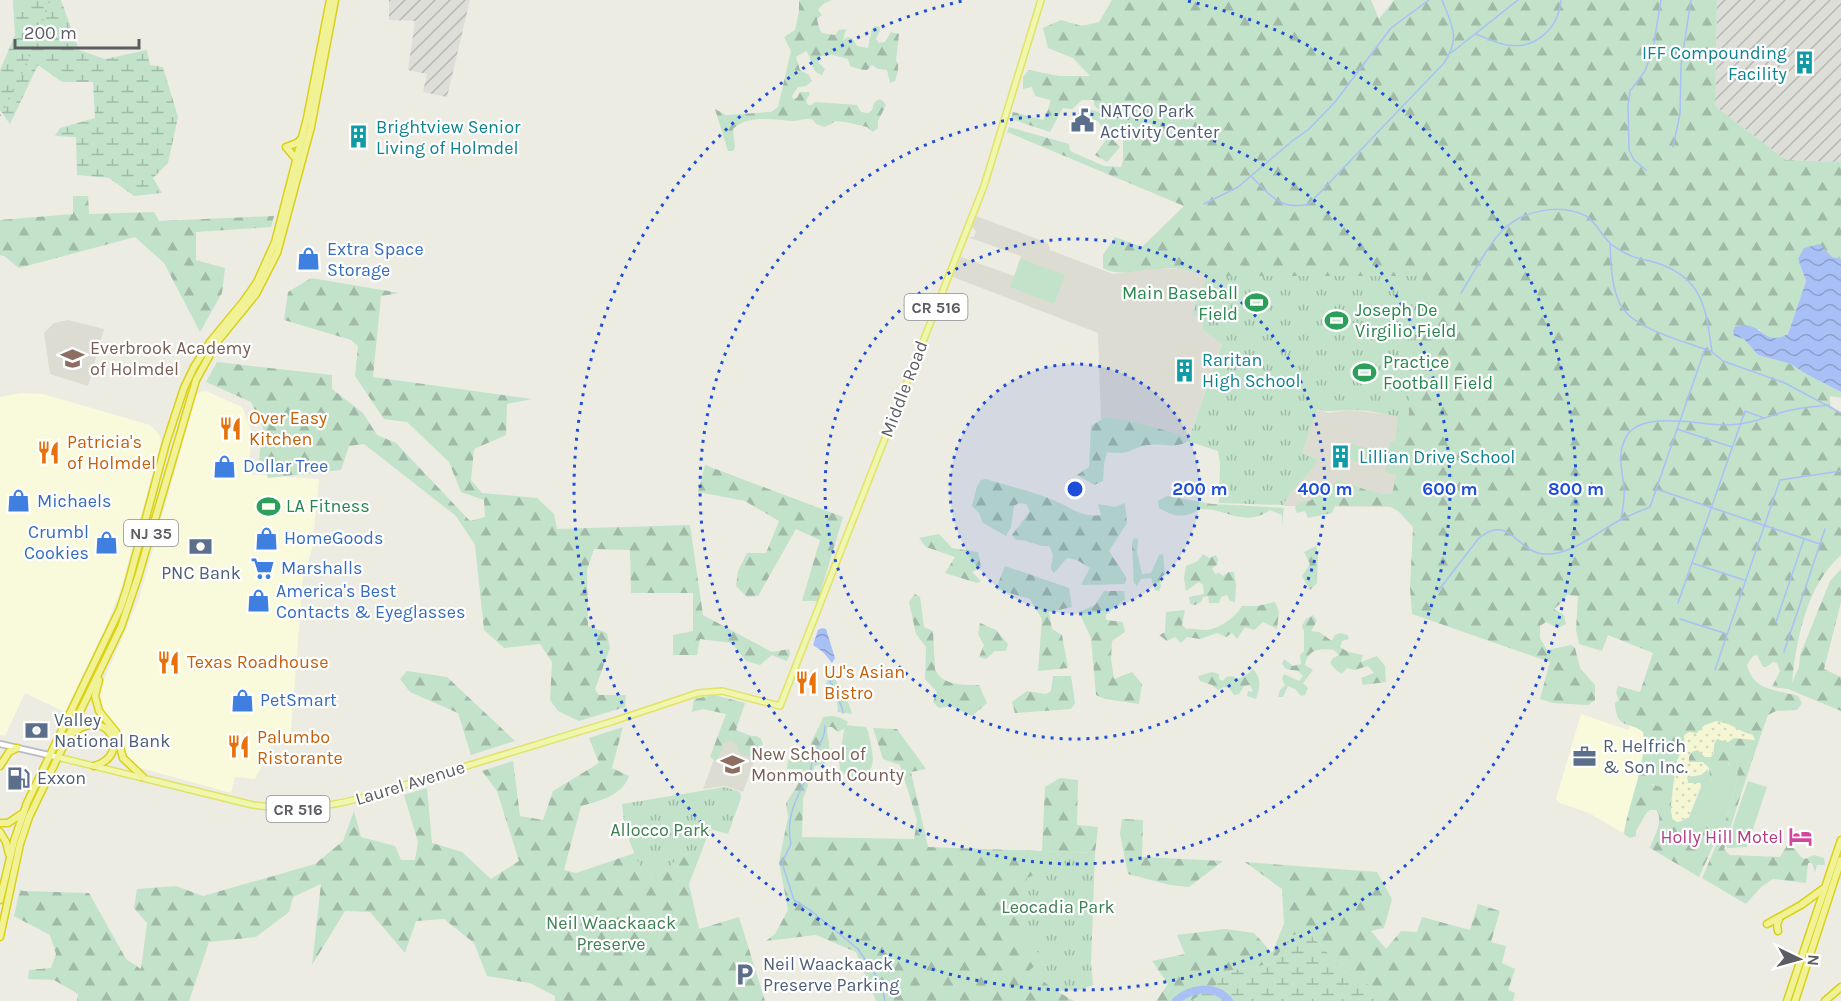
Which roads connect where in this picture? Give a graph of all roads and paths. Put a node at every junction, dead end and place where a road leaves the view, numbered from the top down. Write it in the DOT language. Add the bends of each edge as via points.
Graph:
graph roads {
  1 [pos="330,0"];
  2 [pos="335,0"];
  3 [pos="1041,0"];
  4 [pos="303,137"];
  5 [pos="297,160"];
  6 [pos="108,656"];
  7 [pos="780,706"];
  8 [pos="63,743"];
  9 [pos="0,744"];
  10 [pos="17,748"];
  11 [pos="53,756"];
  12 [pos="0,765"];
  13 [pos="94,766"];
  14 [pos="143,777"];
  15 [pos="23,813"];
  16 [pos="0,823"];
  17 [pos="0,832"];
  18 [pos="1841,840"];
  19 [pos="1841,860"];
  20 [pos="9,863"];
  21 [pos="1826,886"];
  22 [pos="0,900"];
  23 [pos="1779,919"];
  24 [pos="1767,924"];
  25 [pos="1778,931"];
  26 [pos="0,937"];
  27 [pos="1841,987"];
  28 [pos="1787,1001"];
  29 [pos="1795,1001"];
  30 [pos="1826,1001"];
  1 -- 4 [label="highway, NJ 35"];
  2 -- 6 [label="highway, NJ 35" via="311,127 279,246 256,294 217,342 196,380 131,600"];
  3 -- 7 [label="main road, Middle Road / CR 516" via="984,186"];
  4 -- 5 [label="highway, NJ 35"];
  4 -- 5 [label="highway" via="285,147"];
  5 -- 11 [label="highway, NJ 35" via="267,262 249,295 201,354 184,388 120,609"];
  6 -- 8 [label="highway, NJ 35"];
  6 -- 14 [label="highway" via="96,693 97,707 116,732 123,758"];
  7 -- 14 [label="main road, Laurel Avenue / CR 516" via="722,691 698,693 319,808 253,805"];
  8 -- 11 [label="highway, NJ 35"];
  8 -- 13 [label="highway" via="87,724 106,728 113,739 113,752 107,761"];
  9 -- 10 [label="main road, Laurel Avenue"];
  10 -- 11 [label="main road, Laurel Avenue"];
  10 -- 12 [label="highway"];
  11 -- 13 [label="main road, Laurel Avenue / CR 516"];
  11 -- 15 [label="highway, NJ 35"];
  11 -- 26 [label="highway, NJ 35" via="20,844"];
  13 -- 14 [label="main road, Laurel Avenue / CR 516"];
  15 -- 16 [label="highway" via="8,823"];
  15 -- 20 [label="highway, NJ 35"];
  17 -- 20 [label="highway" via="8,846"];
  18 -- 21 [label="highway"];
  19 -- 29 [label="highway"];
  20 -- 22 [label="highway, NJ 35"];
  21 -- 23 [label="highway"];
  21 -- 28 [label="highway"];
  23 -- 24 [label="highway"];
  23 -- 25 [label="highway"];
  27 -- 30 [label="highway"];
}
